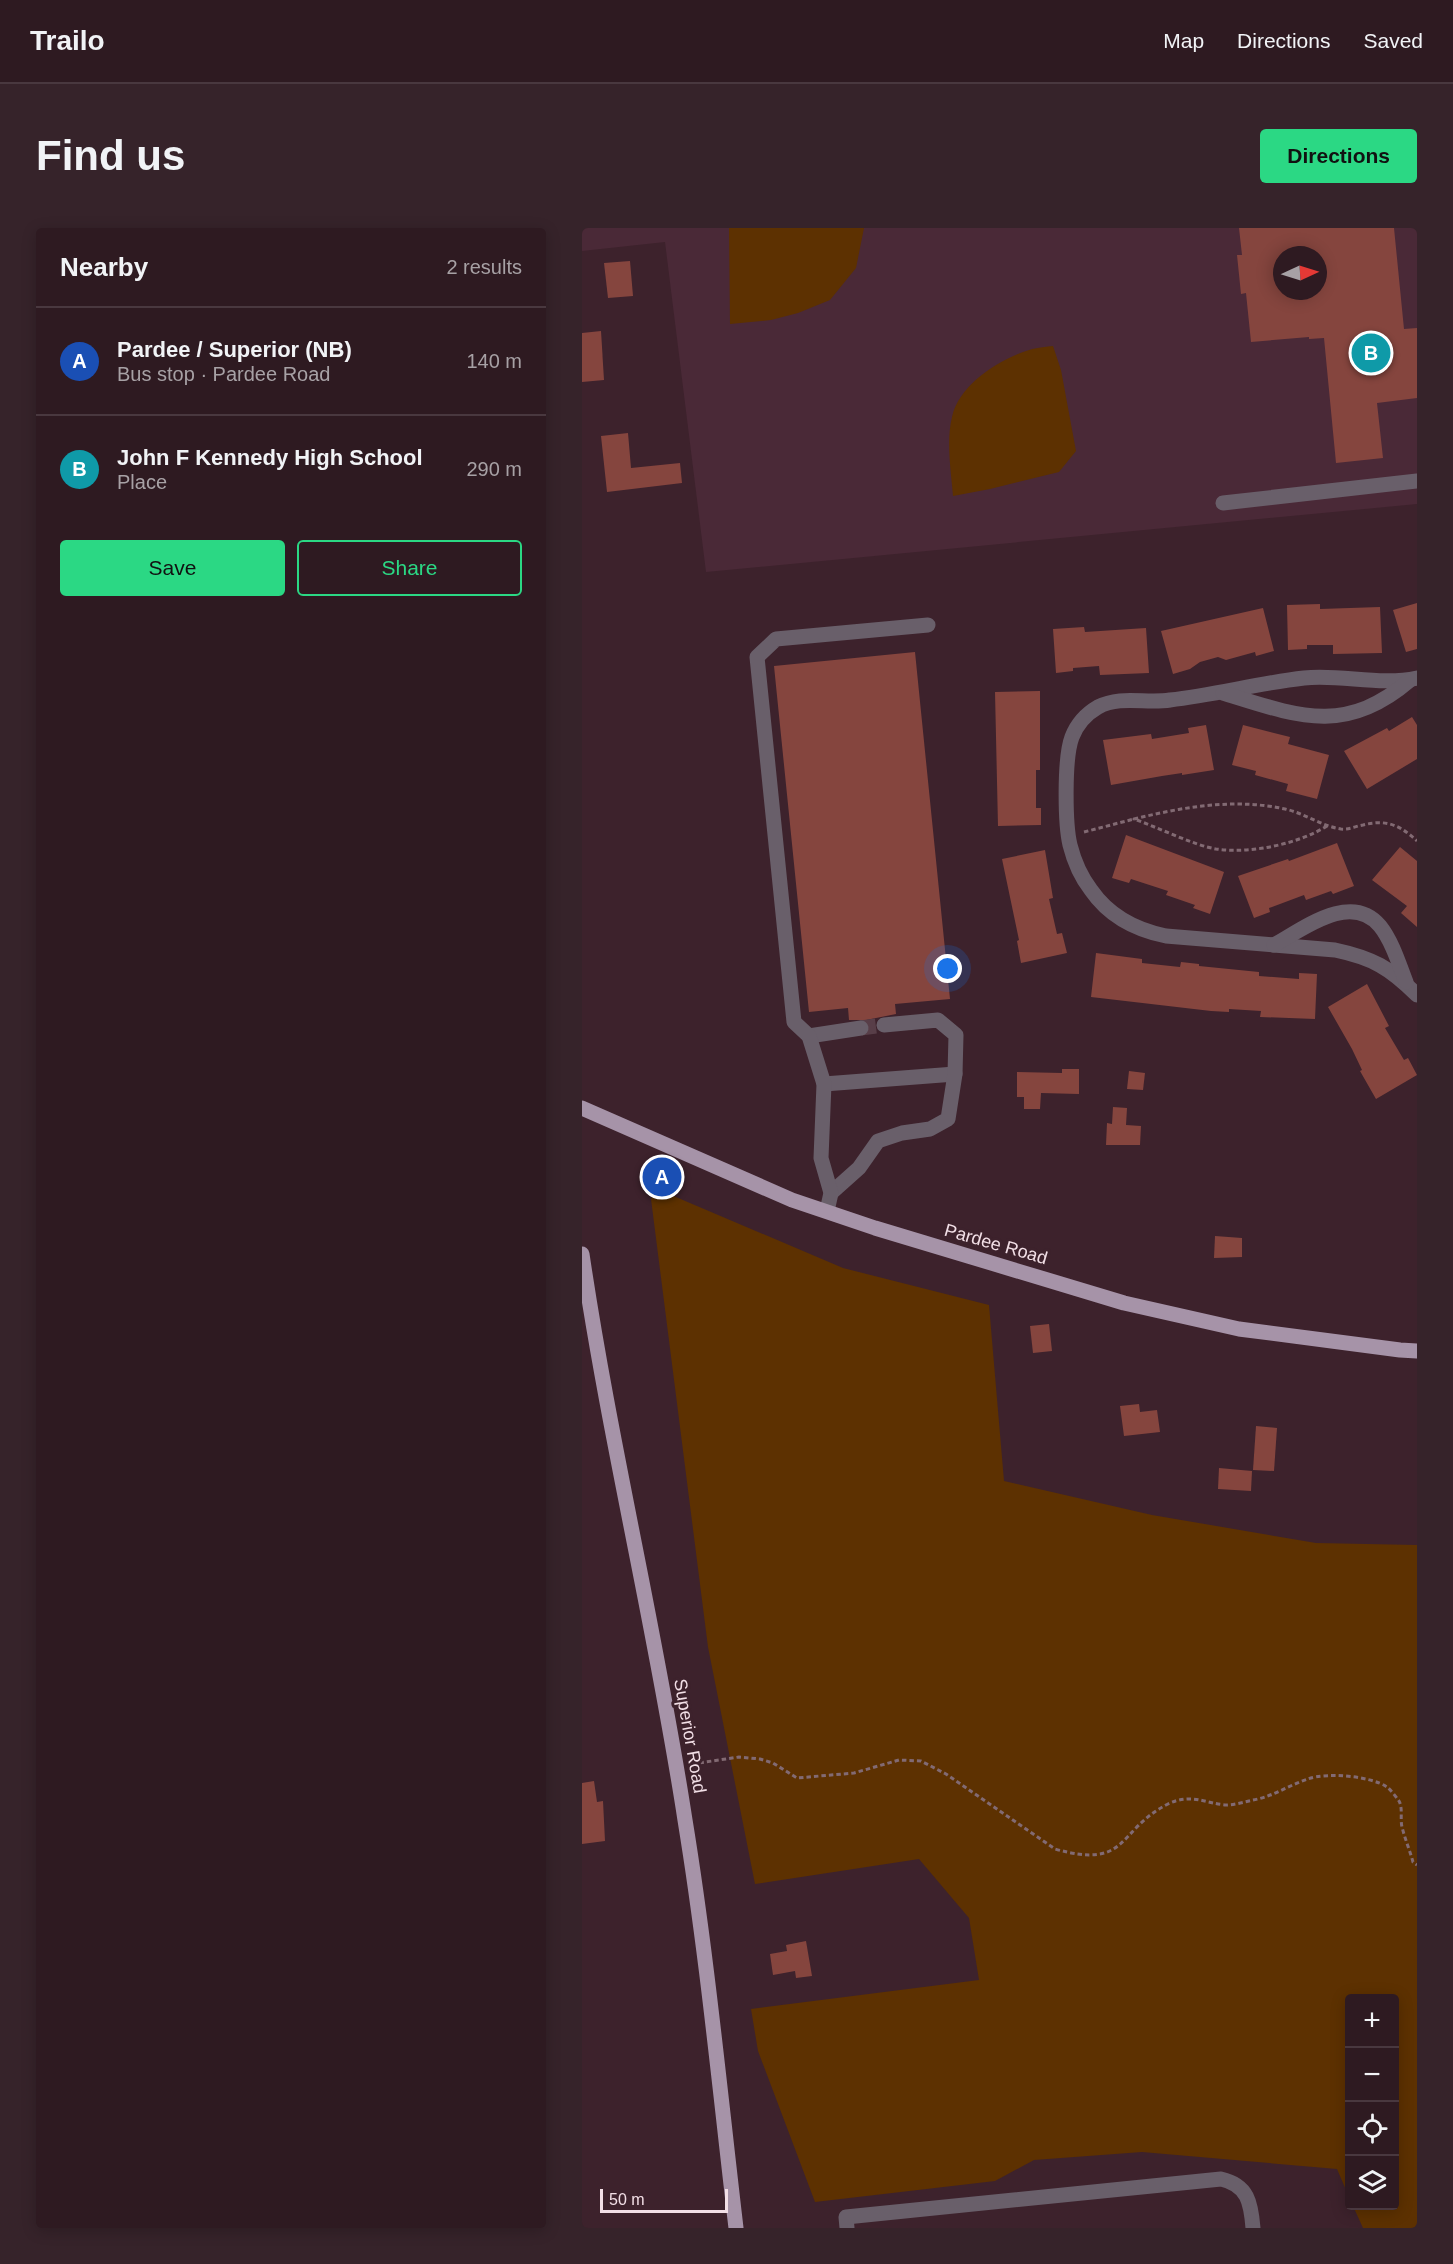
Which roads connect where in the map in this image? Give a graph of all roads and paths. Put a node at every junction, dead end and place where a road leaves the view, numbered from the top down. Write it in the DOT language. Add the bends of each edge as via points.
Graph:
graph roads {
  1 [pos="1417,481"];
  2 [pos="1223,503"];
  3 [pos="928,625"];
  4 [pos="1414,679"];
  5 [pos="1221,692"];
  6 [pos="1134,819"];
  7 [pos="1328,826"];
  8 [pos="1068,836"];
  9 [pos="1417,841"];
  10 [pos="1274,945"];
  11 [pos="1412,990"];
  12 [pos="884,1025"];
  13 [pos="861,1028"];
  14 [pos="809,1036"];
  15 [pos="955,1074"];
  16 [pos="824,1084"];
  17 [pos="582,1108"];
  18 [pos="831,1193"];
  19 [pos="827,1211"];
  20 [pos="582,1254"];
  21 [pos="1417,1351"];
  22 [pos="676,1766"];
  23 [pos="1417,1865"];
  24 [pos="736,2228"];
  25 [pos="847,2228"];
  26 [pos="1253,2228"];
  1 -- 2 [label="street"];
  3 -- 14 [label="street" via="776,639 757,657 794,1022"];
  4 -- 5 [label="street" via="1305,678"];
  4 -- 5 [label="street" via="1376,705 1341,716 1289,713"];
  5 -- 8 [label="street" via="1167,701 1118,700 1085,717 1070,746 1067,765"];
  6 -- 7 [label="path" via="1170,810 1239,804 1287,809"];
  6 -- 7 [label="path" via="1226,850 1277,844"];
  6 -- 8 [label="path"];
  7 -- 9 [label="path" via="1345,830 1384,822 1399,826"];
  8 -- 10 [label="street" via="1077,867 1092,892 1133,926 1166,936"];
  10 -- 11 [label="street" via="1354,954 1394,972"];
  10 -- 11 [label="street" via="1329,915 1354,911 1380,926"];
  12 -- 15 [label="street" via="938,1020 956,1035"];
  13 -- 14 [label="street"];
  14 -- 16 [label="street"];
  15 -- 16 [label="street"];
  15 -- 18 [label="street" via="948,1119 930,1129 878,1141 859,1168"];
  16 -- 18 [label="street" via="821,1158"];
  17 -- 19 [label="main road, Pardee Road" via="792,1200"];
  18 -- 19 [label="street"];
  19 -- 21 [label="main road, Pardee Road" via="1124,1303 1195,1320 1283,1336"];
  20 -- 22 [label="main road, Superior Road"];
  22 -- 23 [label="path" via="739,1756 772,1763 798,1778 854,1773 899,1760 921,1761 946,1774 1055,1850 1094,1856 1114,1851 1155,1812 1186,1798 1227,1805 1260,1799 1327,1774 1368,1779 1387,1787 1400,1803 1402,1827"];
  22 -- 24 [label="main road, Superior Road"];
  25 -- 26 [label="street" via="846,2217 1221,2179 1234,2182 1246,2193"];
}
